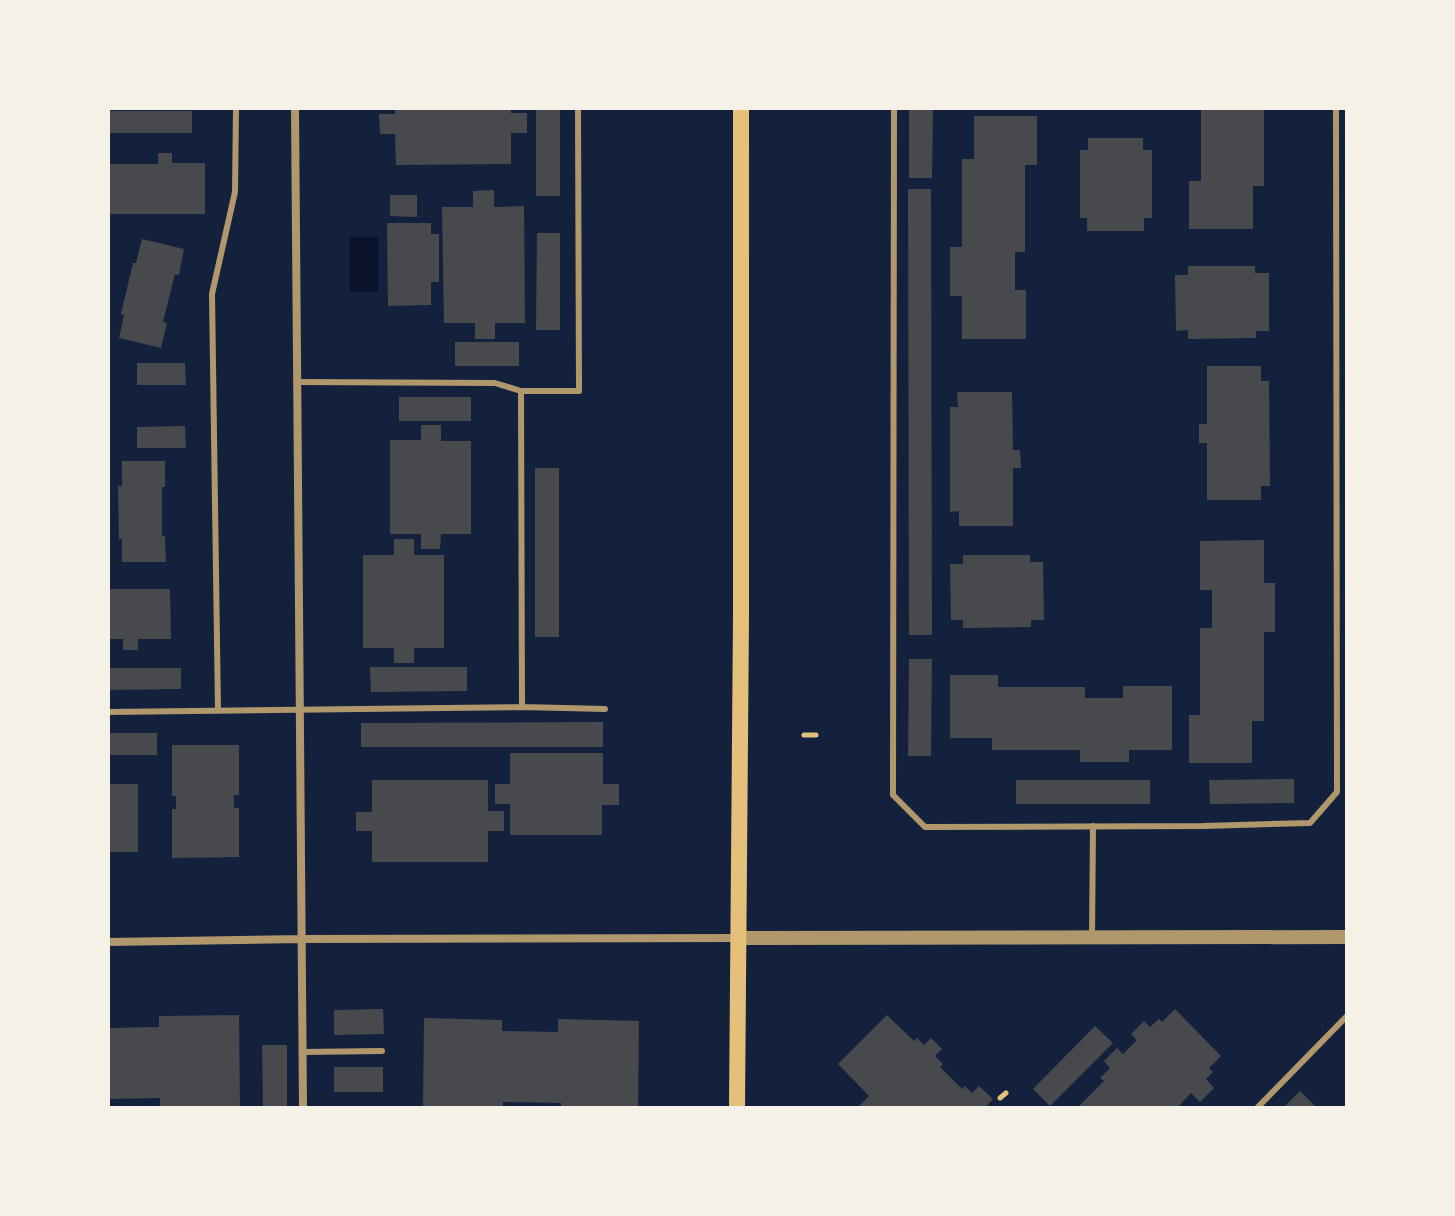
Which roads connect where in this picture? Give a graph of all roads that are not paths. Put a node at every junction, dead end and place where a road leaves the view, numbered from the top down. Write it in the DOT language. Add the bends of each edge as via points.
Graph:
graph roads {
  1 [pos="236,108"];
  2 [pos="295,108"];
  3 [pos="578,108"];
  4 [pos="741,108"];
  5 [pos="894,108"];
  6 [pos="1336,108"];
  7 [pos="297,382"];
  8 [pos="521,391"];
  9 [pos="522,707"];
  10 [pos="299,709"];
  11 [pos="605,709"];
  12 [pos="218,711"];
  13 [pos="108,712"];
  14 [pos="1093,826"];
  15 [pos="1092,937"];
  16 [pos="1347,937"];
  17 [pos="739,938"];
  18 [pos="302,939"];
  19 [pos="108,942"];
  20 [pos="1347,1016"];
  21 [pos="382,1051"];
  22 [pos="303,1052"];
  23 [pos="303,1108"];
  24 [pos="737,1108"];
  25 [pos="1257,1108"];
  1 -- 12 [label="lane" via="235,192 212,294"];
  2 -- 7 [label="street"];
  3 -- 8 [label="lane" via="579,391"];
  4 -- 17 [label="main road"];
  5 -- 14 [label="lane" via="893,795 925,827"];
  6 -- 14 [label="lane" via="1337,792 1310,823"];
  7 -- 8 [label="lane" via="495,383"];
  7 -- 10 [label="street"];
  8 -- 9 [label="lane"];
  9 -- 10 [label="lane"];
  9 -- 11 [label="lane"];
  10 -- 12 [label="lane"];
  10 -- 18 [label="street"];
  12 -- 13 [label="lane"];
  14 -- 15 [label="lane"];
  15 -- 16 [label="street"];
  15 -- 17 [label="street"];
  17 -- 18 [label="street"];
  17 -- 24 [label="main road"];
  18 -- 19 [label="street"];
  18 -- 22 [label="street"];
  20 -- 25 [label="lane"];
  21 -- 22 [label="lane"];
  22 -- 23 [label="street"];
}
